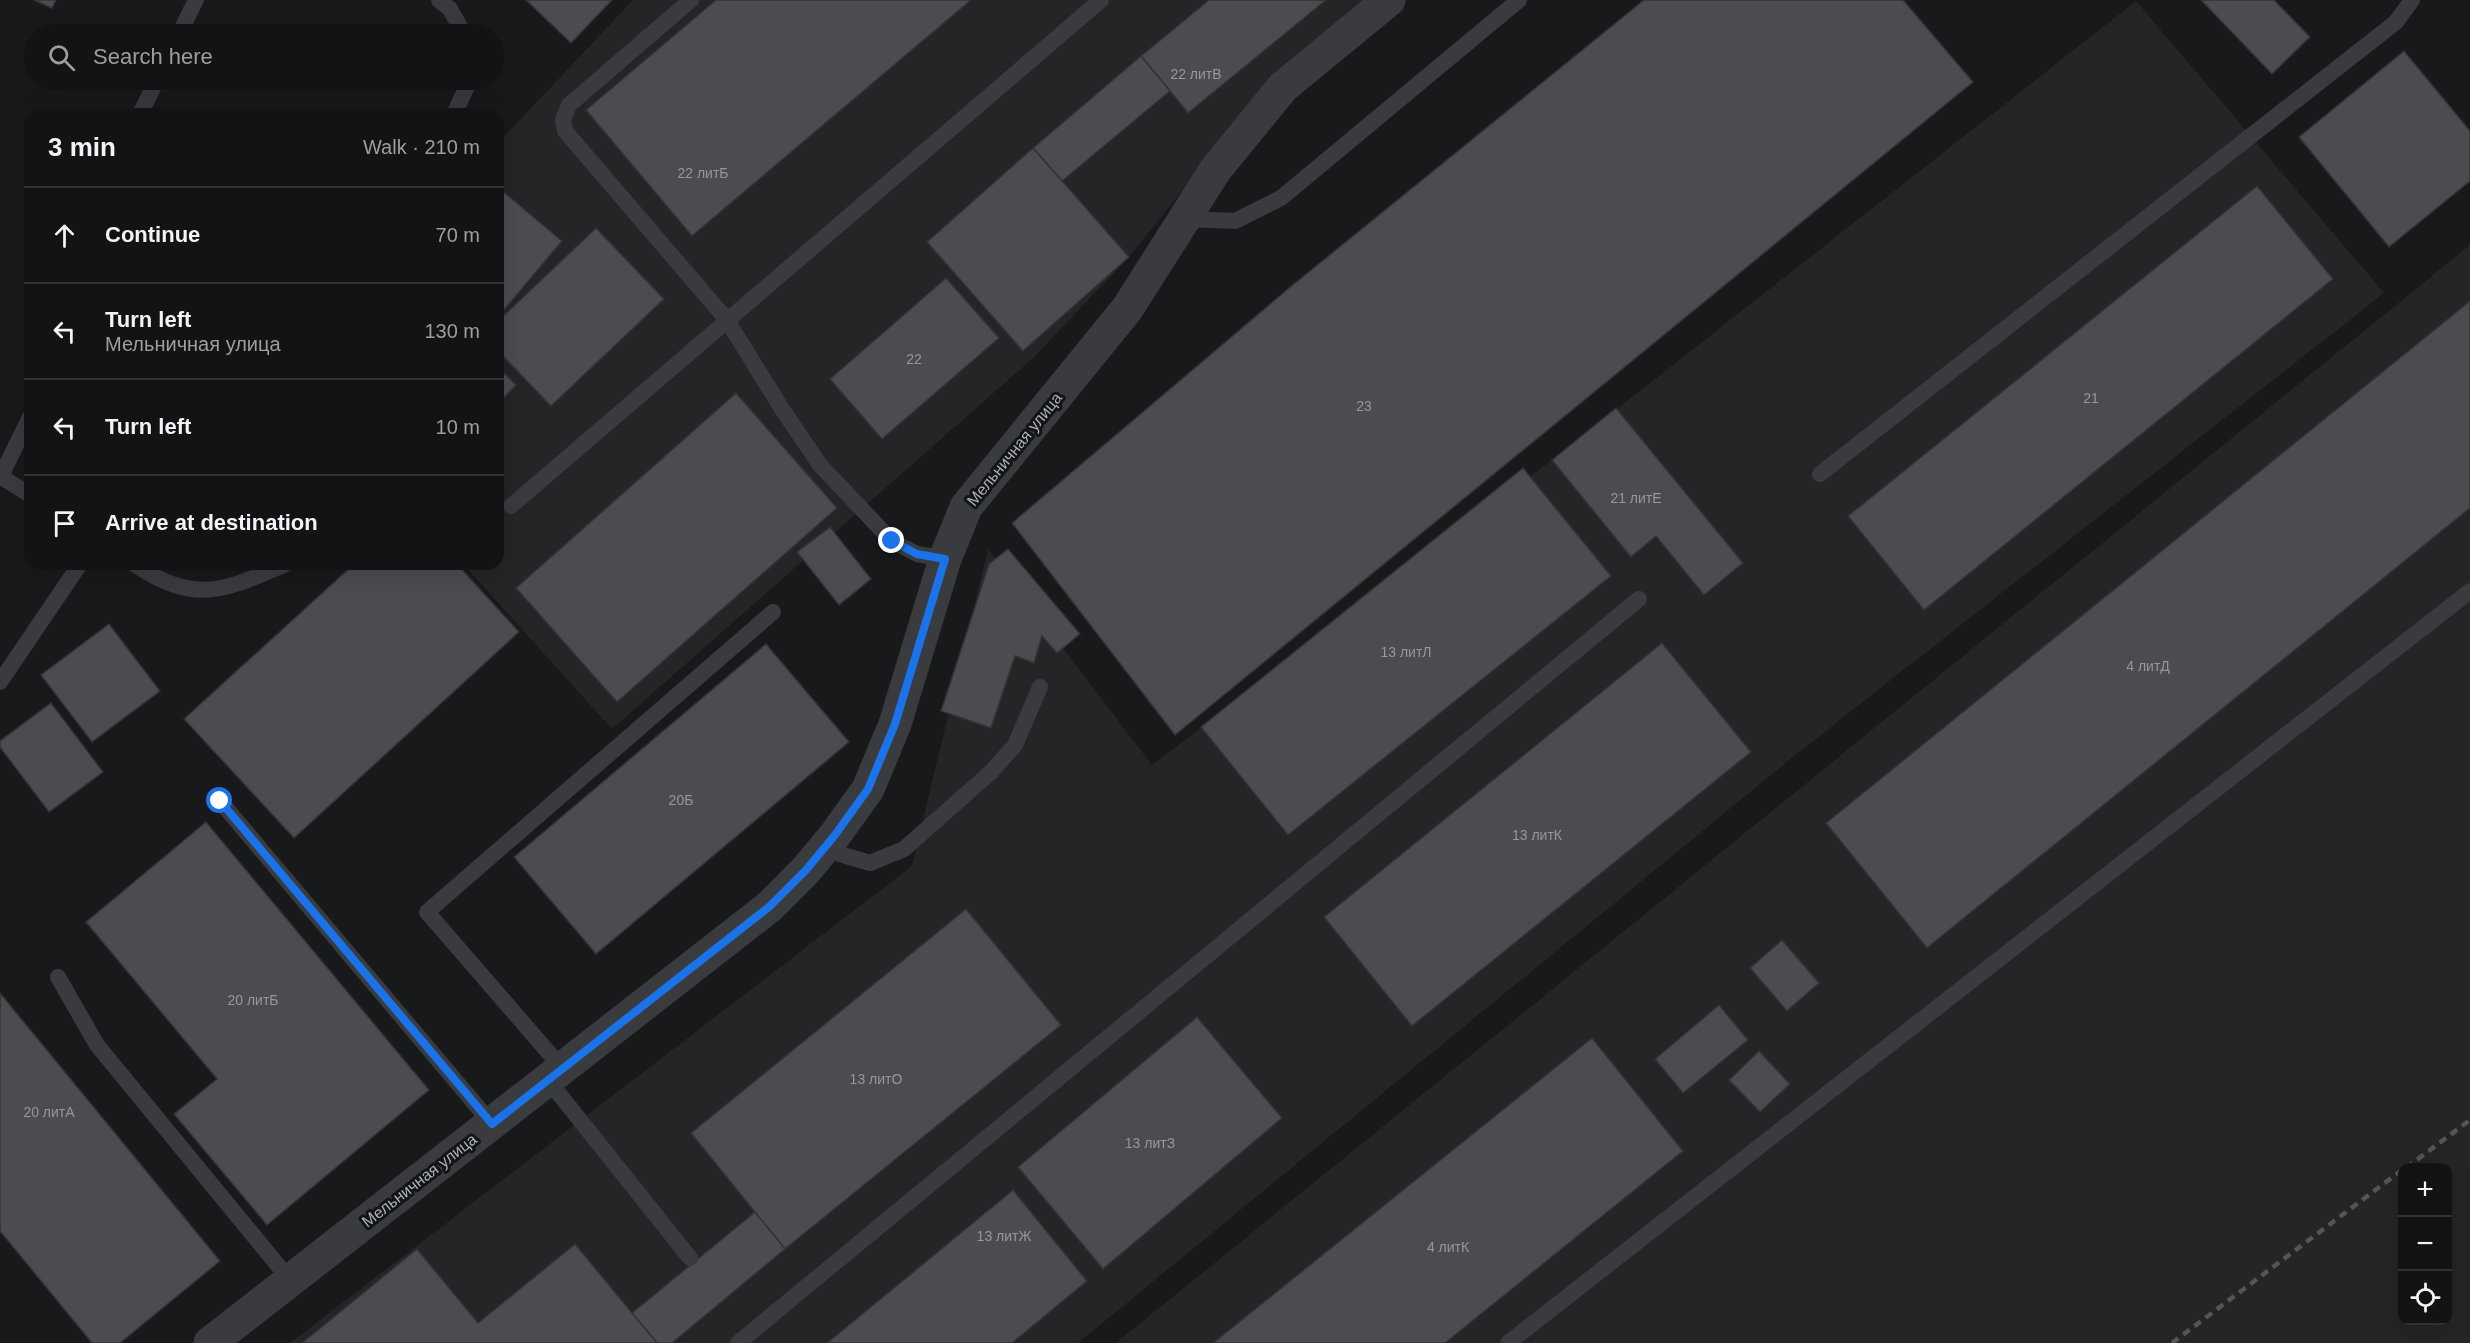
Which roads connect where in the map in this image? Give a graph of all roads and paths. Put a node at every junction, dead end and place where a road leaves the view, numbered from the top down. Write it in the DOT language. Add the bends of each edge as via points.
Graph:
graph roads {
  1 [pos="196,0"];
  2 [pos="439,0"];
  3 [pos="692,0"];
  4 [pos="1101,0"];
  5 [pos="1389,0"];
  6 [pos="1519,0"];
  7 [pos="2412,0"];
  8 [pos="184,24"];
  9 [pos="458,24"];
  10 [pos="152,90"];
  11 [pos="465,90"];
  12 [pos="143,108"];
  13 [pos="457,108"];
  14 [pos="1185,219"];
  15 [pos="727,320"];
  16 [pos="24,429"];
  17 [pos="1820,474"];
  18 [pos="1,476"];
  19 [pos="24,491"];
  20 [pos="512,506"];
  21 [pos="945,559"];
  22 [pos="76,570"];
  23 [pos="143,570"];
  24 [pos="271,570"];
  25 [pos="2470,591"];
  26 [pos="1639,599"];
  27 [pos="773,612"];
  28 [pos="0,682"];
  29 [pos="1040,687"];
  30 [pos="220,801"];
  31 [pos="823,849"];
  32 [pos="58,976"];
  33 [pos="555,1074"];
  34 [pos="492,1124"];
  35 [pos="690,1257"];
  36 [pos="291,1280"];
  37 [pos="210,1343"];
  38 [pos="738,1343"];
  39 [pos="1508,1343"];
  1 -- 8 [label="lane"];
  2 -- 9 [label="lane"];
  3 -- 15 [label="lane" via="569,105 563,120 566,131"];
  4 -- 15 [label="lane"];
  5 -- 14 [label="street, Мельничная улица" via="1283,87 1216,170"];
  6 -- 14 [label="lane" via="1281,198 1235,221"];
  7 -- 17 [label="lane" via="2396,22"];
  10 -- 12 [label="lane"];
  11 -- 13 [label="lane"];
  14 -- 21 [label="street, Мельничная улица" via="1127,309 966,507"];
  15 -- 20 [label="lane"];
  15 -- 21 [label="lane" via="820,465 892,541 917,554"];
  16 -- 18 [label="lane"];
  18 -- 19 [label="lane"];
  21 -- 31 [label="street, Мельничная улица" via="895,724 873,778"];
  22 -- 28 [label="lane"];
  23 -- 24 [label="lane" via="156,579 189,590 219,590"];
  25 -- 39 [label="lane"];
  26 -- 38 [label="lane"];
  27 -- 33 [label="lane" via="427,912"];
  29 -- 31 [label="lane" via="1015,745 992,771 904,849 870,863"];
  30 -- 34 [label="lane"];
  31 -- 33 [label="street, Мельничная улица" via="769,907"];
  32 -- 36 [label="lane" via="97,1045"];
  33 -- 34 [label="street, Мельничная улица"];
  33 -- 35 [label="lane"];
  34 -- 36 [label="street, Мельничная улица"];
  36 -- 37 [label="street, Мельничная улица"];
}
